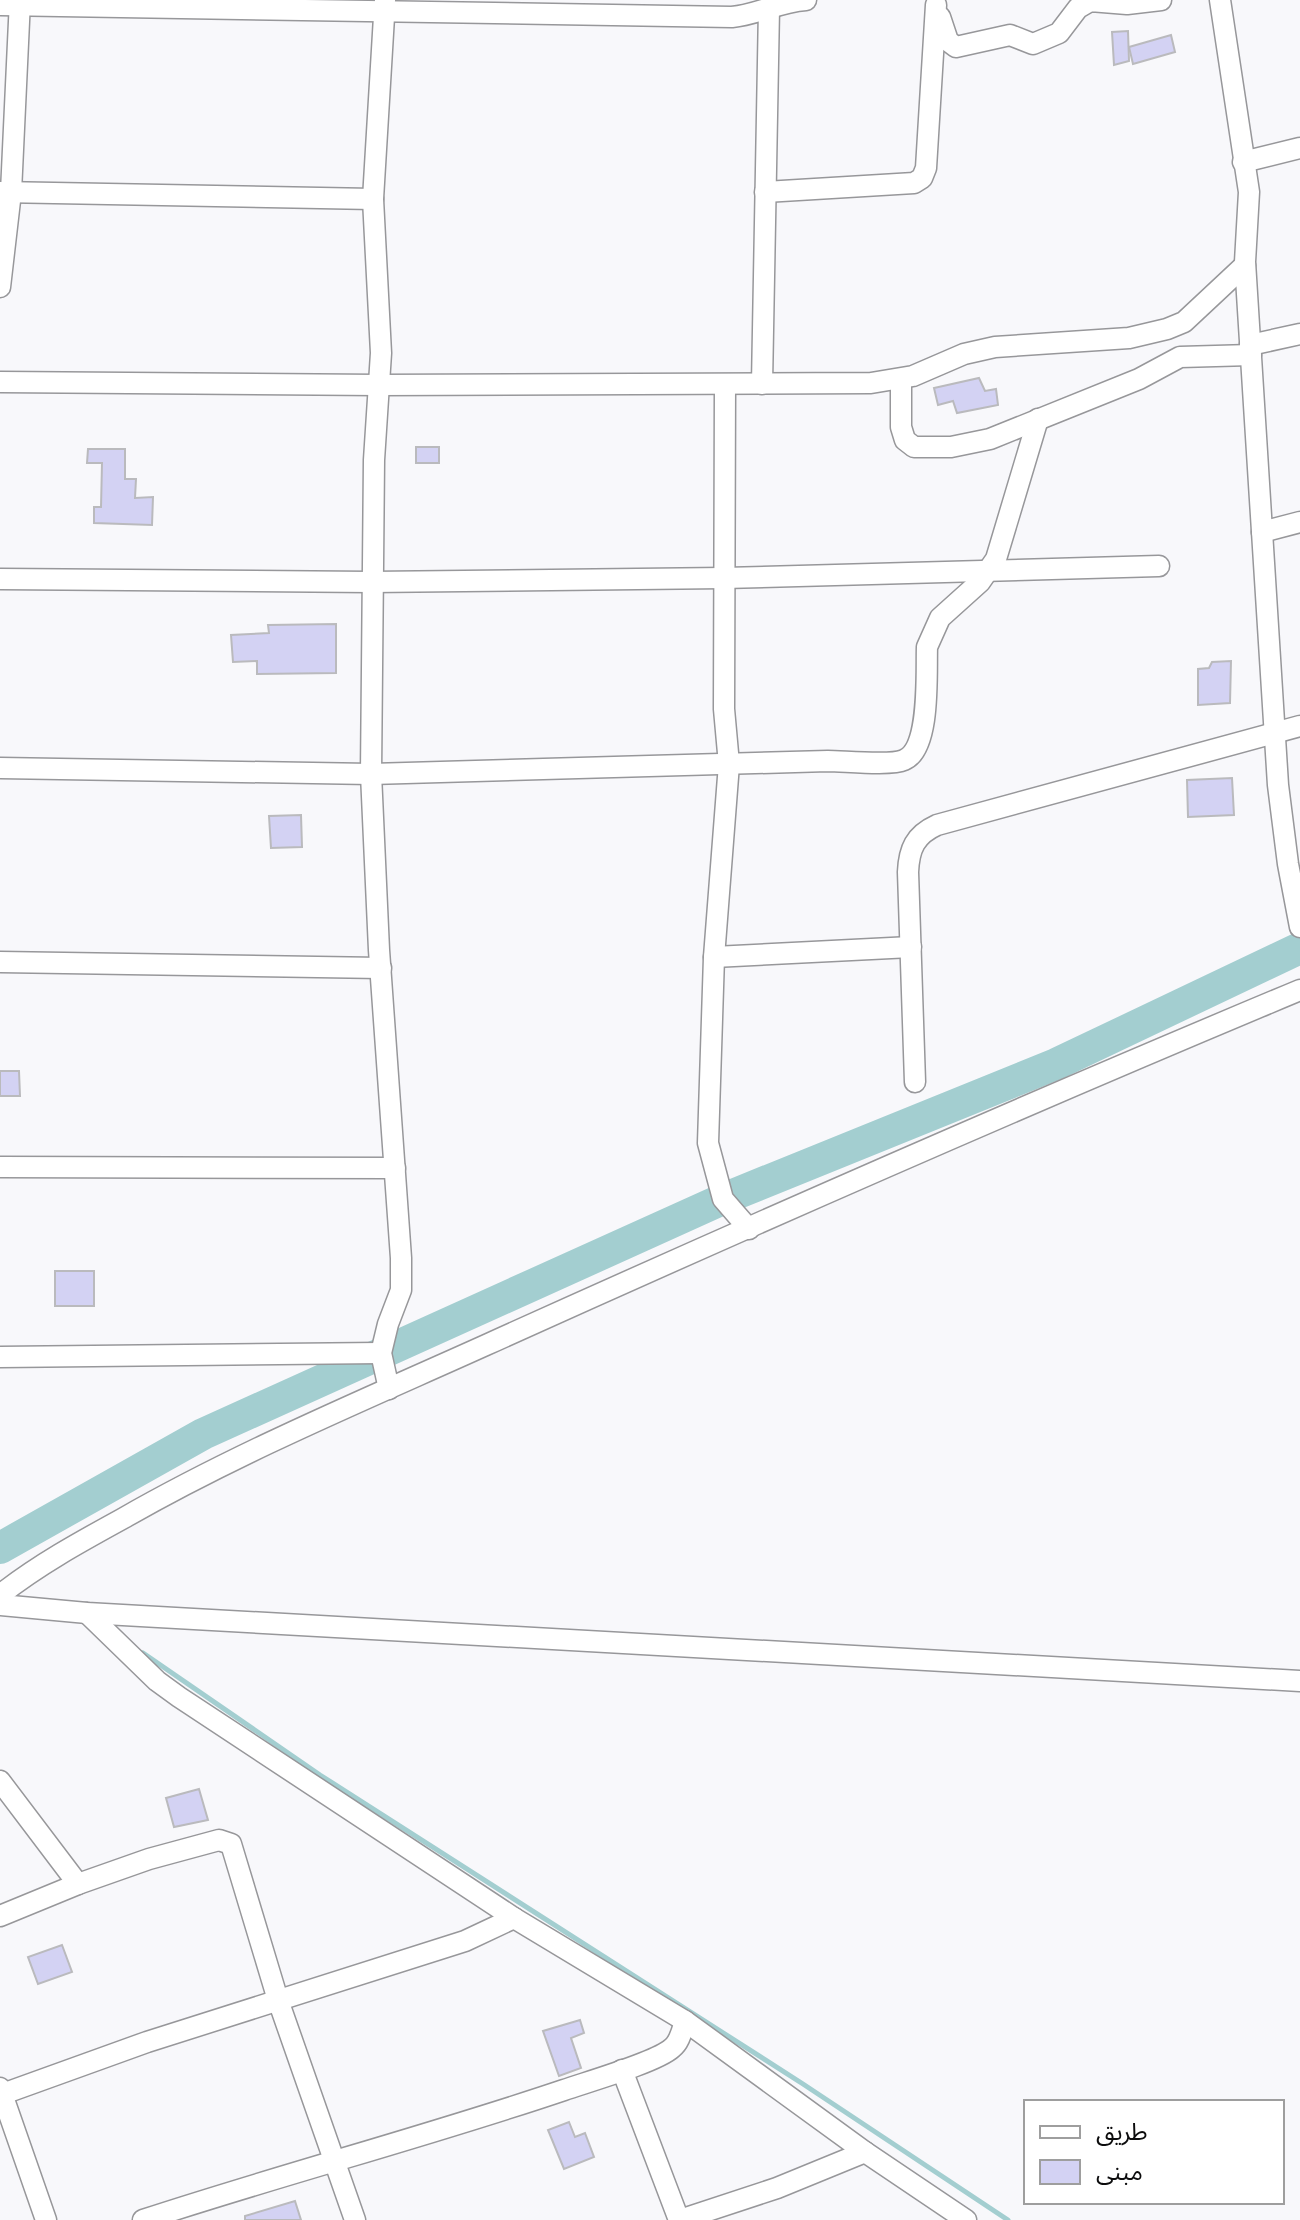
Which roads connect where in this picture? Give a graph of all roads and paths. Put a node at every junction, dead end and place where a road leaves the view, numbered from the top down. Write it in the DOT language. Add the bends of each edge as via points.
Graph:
graph roads {
  1 [pos="806,0"];
  2 [pos="1161,0"];
  3 [pos="1220,0"];
  4 [pos="934,3"];
  5 [pos="13,4"];
  6 [pos="774,4"];
  7 [pos="384,5"];
  8 [pos="1300,148"];
  9 [pos="1243,162"];
  10 [pos="5,192"];
  11 [pos="765,192"];
  12 [pos="373,199"];
  13 [pos="1245,265"];
  14 [pos="0,287"];
  15 [pos="1300,334"];
  16 [pos="1251,350"];
  17 [pos="901,379"];
  18 [pos="0,382"];
  19 [pos="762,384"];
  20 [pos="379,385"];
  21 [pos="725,385"];
  22 [pos="1038,419"];
  23 [pos="1300,522"];
  24 [pos="1262,532"];
  25 [pos="1159,566"];
  26 [pos="990,570"];
  27 [pos="724,578"];
  28 [pos="0,579"];
  29 [pos="371,582"];
  30 [pos="1300,726"];
  31 [pos="1274,734"];
  32 [pos="729,764"];
  33 [pos="0,768"];
  34 [pos="371,774"];
  35 [pos="1300,927"];
  36 [pos="911,947"];
  37 [pos="714,957"];
  38 [pos="0,962"];
  39 [pos="381,968"];
  40 [pos="1300,990"];
  41 [pos="915,1082"];
  42 [pos="0,1167"];
  43 [pos="395,1168"];
  44 [pos="749,1229"];
  45 [pos="381,1353"];
  46 [pos="0,1357"];
  47 [pos="389,1389"];
  48 [pos="0,1595"];
  49 [pos="0,1605"];
  50 [pos="87,1613"];
  51 [pos="1300,1681"];
  52 [pos="0,1781"];
  53 [pos="78,1884"];
  54 [pos="0,1916"];
  55 [pos="514,1918"];
  56 [pos="278,2000"];
  57 [pos="685,2021"];
  58 [pos="622,2070"];
  59 [pos="1,2093"];
  60 [pos="865,2152"];
  61 [pos="333,2160"];
  62 [pos="46,2220"];
  63 [pos="143,2220"];
  64 [pos="355,2220"];
  65 [pos="680,2220"];
  66 [pos="966,2220"];
  1 -- 6 [label="street"];
  2 -- 4 [label="street" via="1090,1 1053,38 1033,44 1010,35 961,48 948,41"];
  3 -- 9 [label="street"];
  4 -- 11 [label="street" via="922,178 914,183"];
  5 -- 7 [label="street"];
  5 -- 10 [label="street"];
  6 -- 7 [label="street" via="732,17"];
  6 -- 11 [label="street"];
  7 -- 12 [label="street"];
  8 -- 9 [label="street"];
  9 -- 13 [label="street" via="1250,207"];
  10 -- 12 [label="street"];
  10 -- 14 [label="street"];
  11 -- 19 [label="street"];
  12 -- 20 [label="street"];
  13 -- 16 [label="street"];
  13 -- 17 [label="street" via="1184,322 1167,329 1129,338 978,350"];
  15 -- 16 [label="street"];
  16 -- 22 [label="street" via="1180,357"];
  16 -- 24 [label="street"];
  17 -- 19 [label="street"];
  17 -- 22 [label="street" via="902,433 914,447 971,444"];
  18 -- 20 [label="street"];
  19 -- 21 [label="street"];
  20 -- 21 [label="street"];
  20 -- 29 [label="street"];
  21 -- 27 [label="street"];
  22 -- 26 [label="street"];
  23 -- 24 [label="street"];
  24 -- 31 [label="street"];
  25 -- 26 [label="street"];
  26 -- 27 [label="street"];
  26 -- 32 [label="street" via="948,609 930,637 922,735 911,756 901,762"];
  27 -- 29 [label="street"];
  27 -- 32 [label="street"];
  28 -- 29 [label="street"];
  29 -- 34 [label="street"];
  30 -- 31 [label="street"];
  31 -- 35 [label="street" via="1282,824"];
  31 -- 36 [label="street" via="928,829 909,852"];
  32 -- 34 [label="street"];
  32 -- 37 [label="street"];
  33 -- 34 [label="street"];
  34 -- 39 [label="street"];
  36 -- 37 [label="street"];
  36 -- 41 [label="street"];
  37 -- 44 [label="street" via="708,1143 723,1199"];
  38 -- 39 [label="street"];
  39 -- 43 [label="street"];
  40 -- 44 [label="street"];
  42 -- 43 [label="street"];
  43 -- 45 [label="street" via="401,1290"];
  44 -- 47 [label="street"];
  45 -- 46 [label="street"];
  45 -- 47 [label="street"];
  47 -- 48 [label="street" via="177,1488 54,1557"];
  49 -- 50 [label="street"];
  50 -- 51 [label="street"];
  50 -- 55 [label="street" via="179,1697"];
  52 -- 53 [label="street"];
  53 -- 54 [label="street"];
  53 -- 56 [label="street" via="226,1840"];
  55 -- 56 [label="street" via="465,1941"];
  55 -- 57 [label="street"];
  56 -- 59 [label="street"];
  56 -- 61 [label="street"];
  57 -- 58 [label="street" via="671,2050"];
  57 -- 60 [label="street"];
  58 -- 61 [label="street" via="419,2138"];
  58 -- 65 [label="street"];
  59 -- 62 [label="street"];
  60 -- 65 [label="street"];
  60 -- 66 [label="street"];
  61 -- 63 [label="street"];
  61 -- 64 [label="street"];
}
